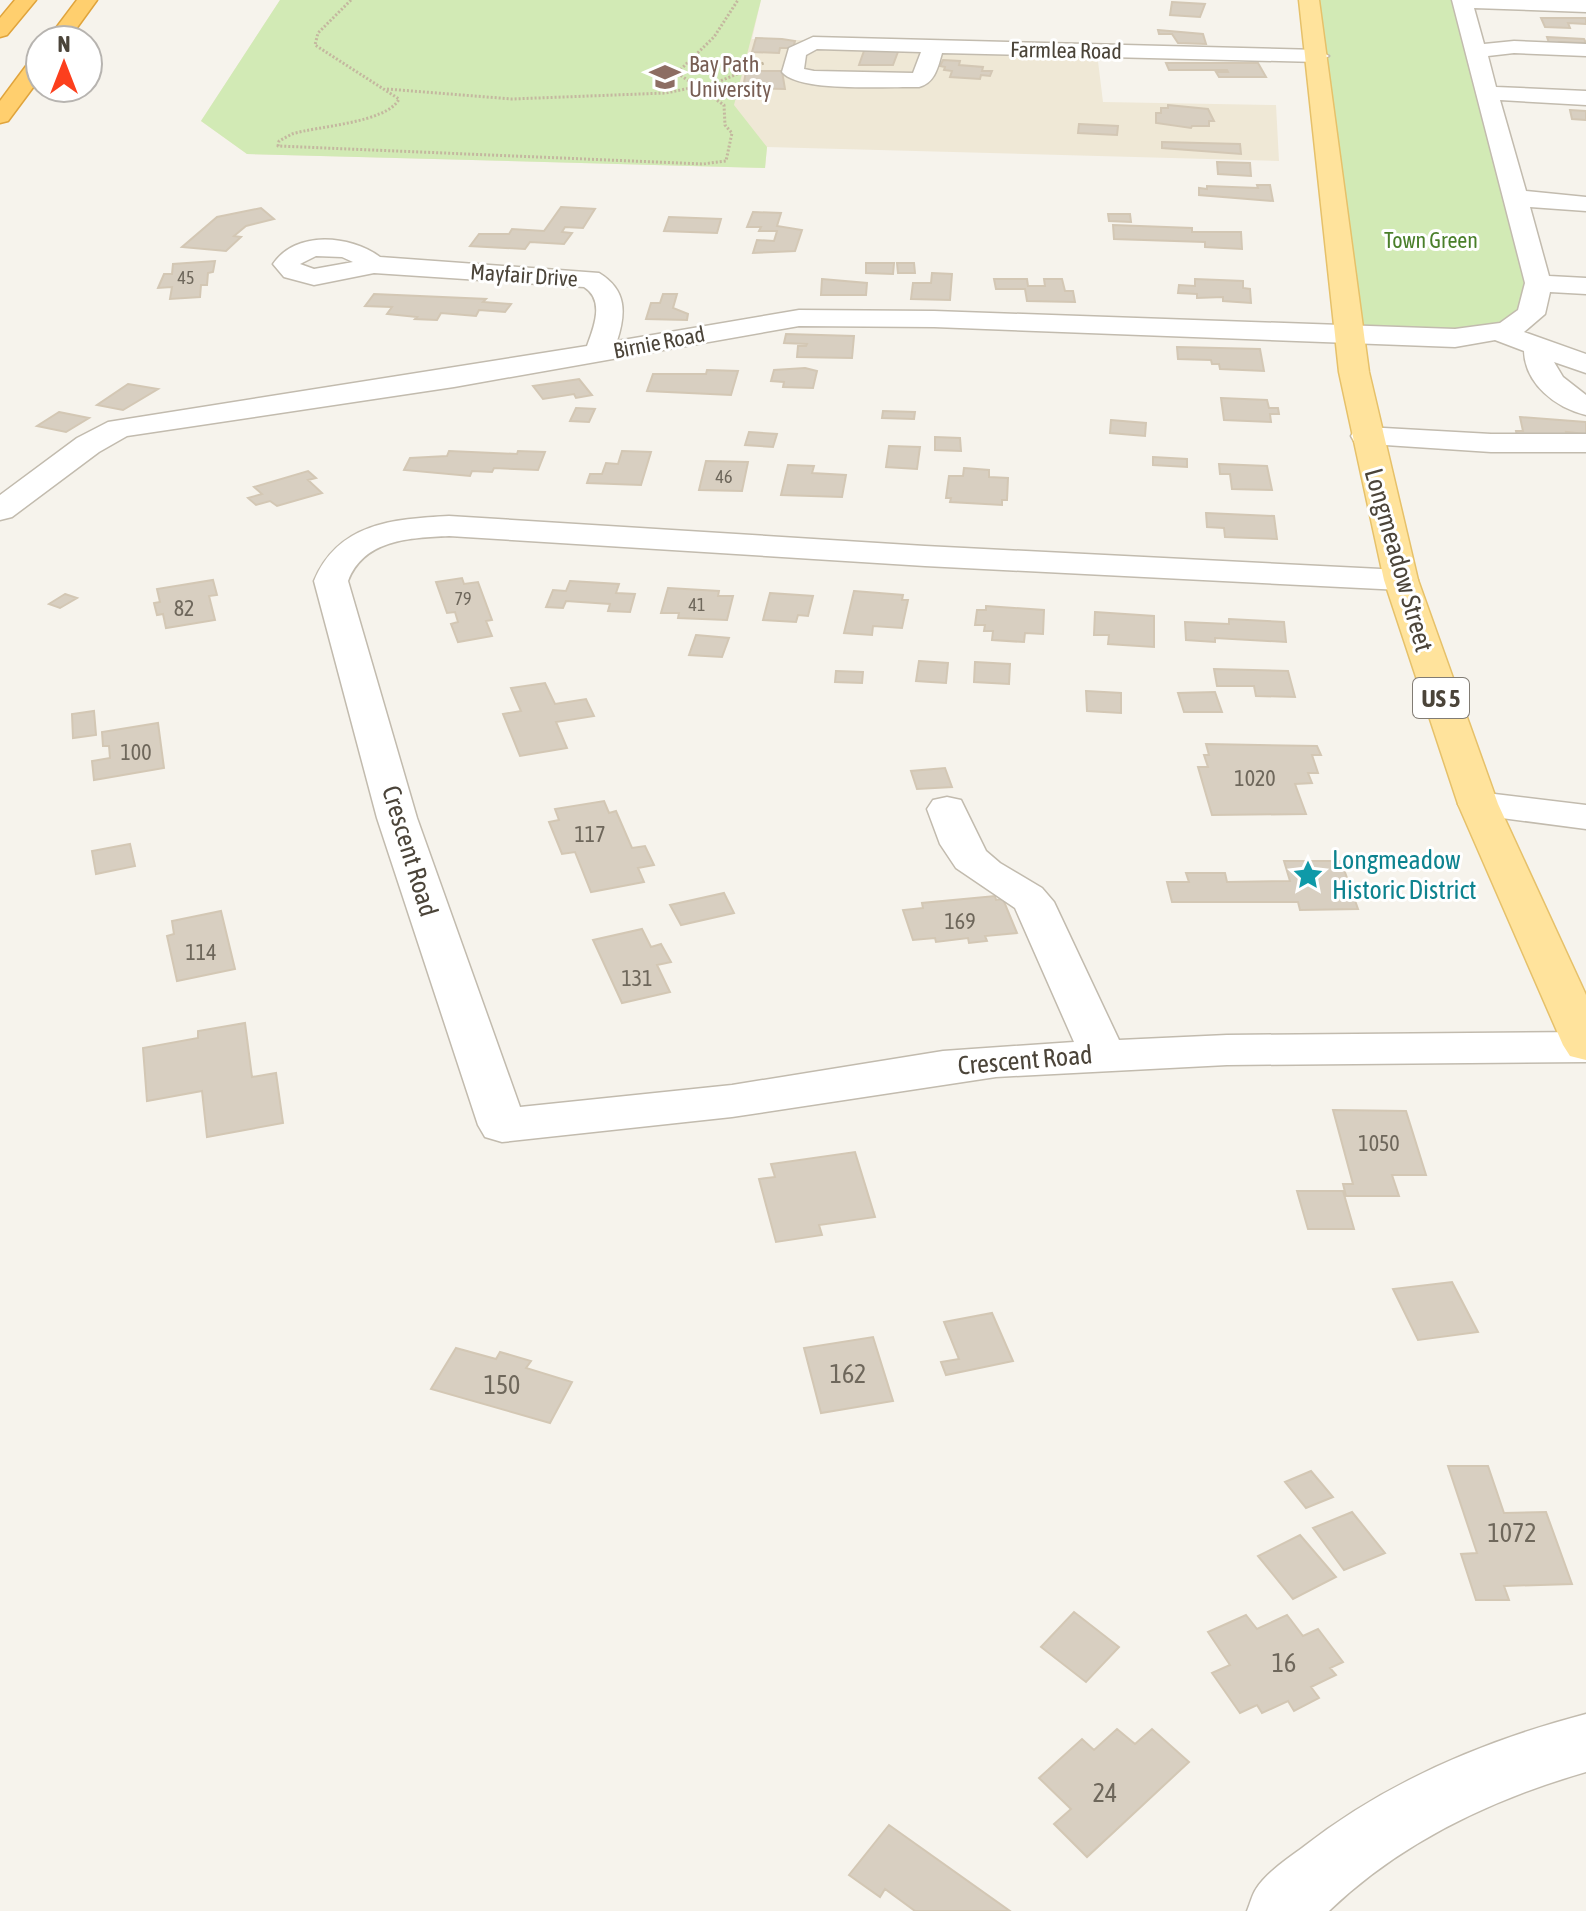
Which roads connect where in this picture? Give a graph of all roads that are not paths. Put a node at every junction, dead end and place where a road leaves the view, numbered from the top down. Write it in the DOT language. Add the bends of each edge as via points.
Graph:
graph roads {
  1 [pos="26,0"];
  2 [pos="87,0"];
  3 [pos="1309,0"];
  4 [pos="1462,1"];
  5 [pos="1586,6"];
  6 [pos="69,24"];
  7 [pos="0,31"];
  8 [pos="1474,45"];
  9 [pos="933,46"];
  10 [pos="1586,50"];
  11 [pos="1318,56"];
  12 [pos="24,84"];
  13 [pos="1488,93"];
  14 [pos="1586,98"];
  15 [pos="0,116"];
  16 [pos="1515,198"];
  17 [pos="1586,204"];
  18 [pos="373,265"];
  19 [pos="1538,283"];
  20 [pos="1586,286"];
  21 [pos="1499,332"];
  22 [pos="1348,334"];
  23 [pos="1538,348"];
  24 [pos="599,353"];
  25 [pos="1586,364"];
  26 [pos="1586,406"];
  27 [pos="1366,436"];
  28 [pos="1586,443"];
  29 [pos="0,510"];
  30 [pos="1401,580"];
  31 [pos="1478,804"];
  32 [pos="947,809"];
  33 [pos="1586,817"];
  34 [pos="1586,1046"];
  35 [pos="1103,1054"];
  36 [pos="1586,1743"];
  37 [pos="1281,1911"];
  1 -- 7 [label="highway"];
  2 -- 6 [label="highway"];
  3 -- 11 [label="main road, Longmeadow Street / US 5"];
  4 -- 5 [label="street"];
  4 -- 8 [label="street"];
  8 -- 10 [label="street"];
  8 -- 13 [label="street"];
  9 -- 9 [label="street, Farmlea Road" via="919,80 812,78 793,72 804,49"];
  9 -- 11 [label="street, Farmlea Road"];
  11 -- 22 [label="main road, Longmeadow Street / US 5"];
  12 -- 15 [label="highway"];
  13 -- 14 [label="street"];
  13 -- 16 [label="street"];
  16 -- 17 [label="street"];
  16 -- 19 [label="street"];
  18 -- 24 [label="street, Mayfair Drive" via="595,281 610,299"];
  19 -- 20 [label="street"];
  19 -- 21 [label="street" via="1531,314"];
  21 -- 22 [label="street" via="1455,338"];
  21 -- 23 [label="street"];
  22 -- 24 [label="street, Birnie Road" via="815,317"];
  22 -- 27 [label="main road, Longmeadow Street / US 5"];
  23 -- 25 [label="street"];
  23 -- 26 [label="street" via="1537,360 1556,389"];
  24 -- 29 [label="street, Birnie Road" via="119,428"];
  27 -- 28 [label="street"];
  27 -- 30 [label="main road, Longmeadow Street / US 5"];
  30 -- 31 [label="main road, Longmeadow Street / US 5"];
  30 -- 35 [label="street, Crescent Road" via="449,526 379,536 350,549 334,566 332,594 344,621 397,818 502,1125 732,1101 943,1067"];
  31 -- 33 [label="street"];
  31 -- 34 [label="main road, Longmeadow Street / US 5"];
  32 -- 35 [label="street" via="967,857 1033,902"];
  34 -- 35 [label="street, Crescent Road"];
  36 -- 37 [label="street" via="1479,1780 1403,1816 1314,1877"];
}
